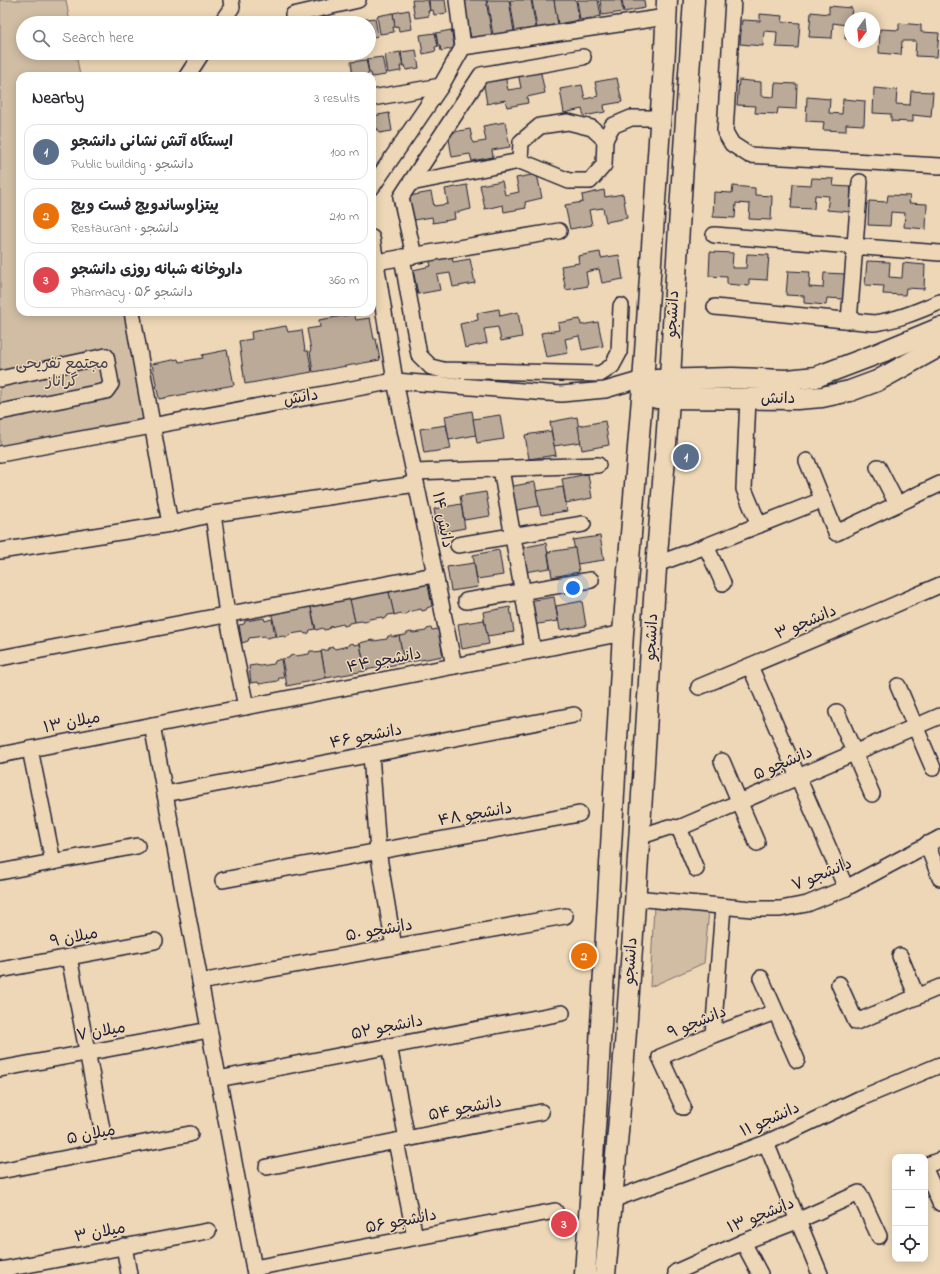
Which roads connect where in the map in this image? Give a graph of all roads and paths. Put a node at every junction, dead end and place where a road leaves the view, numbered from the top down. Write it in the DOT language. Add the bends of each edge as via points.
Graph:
graph roads {
  1 [pos="231,0"];
  2 [pos="358,0"];
  3 [pos="457,0"];
  4 [pos="694,0"];
  5 [pos="733,0"];
  6 [pos="667,9"];
  7 [pos="293,15"];
  8 [pos="226,16"];
  9 [pos="463,47"];
  10 [pos="583,57"];
  11 [pos="197,60"];
  12 [pos="190,72"];
  13 [pos="441,86"];
  14 [pos="376,97"];
  15 [pos="660,118"];
  16 [pos="605,140"];
  17 [pos="520,161"];
  18 [pos="940,166"];
  19 [pos="376,181"];
  20 [pos="860,182"];
  21 [pos="410,183"];
  22 [pos="559,231"];
  23 [pos="714,235"];
  24 [pos="855,246"];
  25 [pos="940,253"];
  26 [pos="408,256"];
  27 [pos="376,262"];
  28 [pos="940,302"];
  29 [pos="620,306"];
  30 [pos="715,307"];
  31 [pos="133,316"];
  32 [pos="849,320"];
  33 [pos="940,328"];
  34 [pos="940,346"];
  35 [pos="0,378"];
  36 [pos="395,381"];
  37 [pos="643,389"];
  38 [pos="669,389"];
  39 [pos="748,399"];
  40 [pos="0,412"];
  41 [pos="153,425"];
  42 [pos="0,454"];
  43 [pos="807,461"];
  44 [pos="598,465"];
  45 [pos="878,467"];
  46 [pos="501,469"];
  47 [pos="415,478"];
  48 [pos="940,484"];
  49 [pos="822,500"];
  50 [pos="896,504"];
  51 [pos="213,514"];
  52 [pos="170,524"];
  53 [pos="583,524"];
  54 [pos="759,524"];
  55 [pos="512,536"];
  56 [pos="458,545"];
  57 [pos="706,546"];
  58 [pos="0,551"];
  59 [pos="657,564"];
  60 [pos="434,575"];
  61 [pos="591,580"];
  62 [pos="724,583"];
  63 [pos="933,587"];
  64 [pos="522,591"];
  65 [pos="466,601"];
  66 [pos="227,614"];
  67 [pos="623,633"];
  68 [pos="533,650"];
  69 [pos="0,658"];
  70 [pos="454,666"];
  71 [pos="750,666"];
  72 [pos="898,686"];
  73 [pos="699,687"];
  74 [pos="246,707"];
  75 [pos="837,712"];
  76 [pos="574,715"];
  77 [pos="940,716"];
  78 [pos="152,725"];
  79 [pos="618,726"];
  80 [pos="916,727"];
  81 [pos="646,730"];
  82 [pos="30,749"];
  83 [pos="854,753"];
  84 [pos="371,754"];
  85 [pos="0,755"];
  86 [pos="722,761"];
  87 [pos="644,762"];
  88 [pos="616,764"];
  89 [pos="933,768"];
  90 [pos="798,777"];
  91 [pos="165,794"];
  92 [pos="872,794"];
  93 [pos="739,802"];
  94 [pos="579,814"];
  95 [pos="679,828"];
  96 [pos="640,837"];
  97 [pos="934,841"];
  98 [pos="757,843"];
  99 [pos="137,846"];
  100 [pos="378,851"];
  101 [pos="53,862"];
  102 [pos="696,869"];
  103 [pos="0,872"];
  104 [pos="940,878"];
  105 [pos="222,880"];
  106 [pos="846,888"];
  107 [pos="635,898"];
  108 [pos="724,906"];
  109 [pos="565,916"];
  110 [pos="155,941"];
  111 [pos="394,947"];
  112 [pos="900,956"];
  113 [pos="69,957"];
  114 [pos="0,970"];
  115 [pos="761,978"];
  116 [pos="200,982"];
  117 [pos="839,984"];
  118 [pos="940,987"];
  119 [pos="917,996"];
  120 [pos="775,1012"];
  121 [pos="562,1013"];
  122 [pos="209,1030"];
  123 [pos="713,1035"];
  124 [pos="388,1046"];
  125 [pos="87,1053"];
  126 [pos="797,1060"];
  127 [pos="940,1065"];
  128 [pos="0,1069"];
  129 [pos="218,1079"];
  130 [pos="683,1107"];
  131 [pos="541,1112"];
  132 [pos="190,1134"];
  133 [pos="401,1140"];
  134 [pos="766,1143"];
  135 [pos="106,1150"];
  136 [pos="940,1160"];
  137 [pos="928,1166"];
  138 [pos="267,1167"];
  139 [pos="0,1171"];
  140 [pos="928,1175"];
  141 [pos="612,1200"];
  142 [pos="940,1203"];
  143 [pos="554,1211"];
  144 [pos="797,1221"];
  145 [pos="208,1231"];
  146 [pos="880,1236"];
  147 [pos="415,1238"];
  148 [pos="743,1242"];
  149 [pos="124,1246"];
  150 [pos="0,1270"];
  151 [pos="254,1271"];
  152 [pos="677,1273"];
  153 [pos="129,1274"];
  154 [pos="585,1274"];
  155 [pos="605,1274"];
  156 [pos="760,1274"];
  157 [pos="820,1274"];
  1 -- 8 [label="street" via="232,7"];
  2 -- 7 [label="street"];
  3 -- 9 [label="street"];
  4 -- 38 [label="main road, دانشجو"];
  5 -- 18 [label="street" via="725,132 732,144 749,155"];
  6 -- 9 [label="street"];
  6 -- 15 [label="main road, دانشجو"];
  9 -- 13 [label="street"];
  10 -- 21 [label="street" via="480,75"];
  11 -- 12 [label="street"];
  13 -- 14 [label="street"];
  13 -- 19 [label="street"];
  15 -- 16 [label="street" via="624,120 612,126"];
  15 -- 37 [label="main road, دانشجو"];
  16 -- 17 [label="street" via="592,128 568,122 540,126 521,142"];
  16 -- 17 [label="street" via="604,165 590,181 569,181"];
  17 -- 21 [label="street"];
  20 -- 24 [label="street"];
  21 -- 26 [label="street" via="401,197"];
  22 -- 26 [label="street"];
  23 -- 24 [label="street"];
  24 -- 25 [label="street"];
  24 -- 32 [label="street"];
  26 -- 27 [label="street"];
  26 -- 29 [label="street" via="419,355 431,367 443,370 600,374 612,366 619,353"];
  27 -- 36 [label="street, دانش ۱۴"];
  28 -- 32 [label="street" via="888,321 874,323"];
  30 -- 32 [label="street"];
  31 -- 41 [label="street"];
  33 -- 38 [label="main road, دانش" via="816,377 787,380 732,378"];
  34 -- 39 [label="main road, دانش" via="877,381 850,391 797,399"];
  35 -- 40 [label="street" via="106,356 111,384 106,391"];
  36 -- 37 [label="street, دانش" via="561,394"];
  36 -- 41 [label="street, دانش"];
  36 -- 47 [label="street, دانش ۱۴"];
  37 -- 38 [label="main road, دانش"];
  37 -- 67 [label="main road, دانشجو"];
  38 -- 39 [label="main road, دانش"];
  38 -- 59 [label="main road, دانشجو"];
  39 -- 54 [label="street" via="744,489"];
  41 -- 42 [label="street, دانش"];
  41 -- 52 [label="street"];
  43 -- 49 [label="street"];
  44 -- 46 [label="street"];
  45 -- 50 [label="street"];
  46 -- 47 [label="street"];
  46 -- 55 [label="street"];
  47 -- 51 [label="street"];
  47 -- 60 [label="street, دانش ۱۴"];
  48 -- 50 [label="street"];
  49 -- 50 [label="street" via="836,533"];
  49 -- 54 [label="street"];
  51 -- 52 [label="street"];
  51 -- 66 [label="street"];
  52 -- 58 [label="street"];
  53 -- 55 [label="street"];
  54 -- 57 [label="street"];
  55 -- 56 [label="street"];
  55 -- 64 [label="street"];
  57 -- 59 [label="street"];
  57 -- 62 [label="street"];
  59 -- 81 [label="main road, دانشجو"];
  60 -- 66 [label="street"];
  60 -- 70 [label="street, دانش ۱۴"];
  61 -- 64 [label="street"];
  63 -- 71 [label="street, دانشجو ۳"];
  64 -- 65 [label="street"];
  64 -- 68 [label="street"];
  66 -- 69 [label="street"];
  66 -- 74 [label="street"];
  67 -- 68 [label="street, دانشجو ۴۴"];
  67 -- 79 [label="main road, دانشجو"];
  68 -- 70 [label="street, دانشجو ۴۴"];
  70 -- 74 [label="street, دانشجو ۴۴"];
  71 -- 73 [label="street, دانشجو ۳"];
  71 -- 90 [label="street"];
  72 -- 80 [label="street"];
  74 -- 78 [label="street, دانشجو ۴۴"];
  75 -- 83 [label="street"];
  76 -- 84 [label="street, دانشجو ۴۶"];
  77 -- 80 [label="street, دانشجو ۵"];
  78 -- 82 [label="street, میلان ۱۳"];
  78 -- 91 [label="street"];
  79 -- 81 [label="main road" via="626,736 632,737 639,736"];
  79 -- 88 [label="main road, دانشجو"];
  80 -- 83 [label="street, دانشجو ۵"];
  80 -- 89 [label="street"];
  81 -- 87 [label="main road, دانشجو"];
  82 -- 85 [label="street, میلان ۱۳"];
  82 -- 101 [label="street"];
  83 -- 90 [label="street, دانشجو ۵"];
  83 -- 92 [label="street"];
  84 -- 91 [label="street, دانشجو ۴۶"];
  84 -- 100 [label="street"];
  86 -- 93 [label="street"];
  87 -- 88 [label="main road" via="639,757 629,754"];
  87 -- 96 [label="main road, دانشجو"];
  88 -- 154 [label="main road, دانشجو"];
  90 -- 93 [label="street, دانشجو ۵"];
  90 -- 106 [label="street"];
  91 -- 116 [label="street"];
  93 -- 95 [label="street, دانشجو ۵"];
  93 -- 98 [label="street"];
  94 -- 100 [label="street, دانشجو ۴۸"];
  95 -- 96 [label="street, دانشجو ۵" via="669,827"];
  95 -- 102 [label="street"];
  96 -- 107 [label="main road, دانشجو"];
  97 -- 104 [label="street"];
  97 -- 106 [label="street, دانشجو ۷"];
  99 -- 101 [label="street"];
  100 -- 105 [label="street, دانشجو ۴۸"];
  100 -- 111 [label="street"];
  101 -- 103 [label="street"];
  106 -- 108 [label="street, دانشجو ۷" via="807,904 780,909"];
  107 -- 108 [label="street, دانشجو ۷"];
  107 -- 141 [label="main road, دانشجو"];
  108 -- 123 [label="street"];
  109 -- 111 [label="street, دانشجو ۵۰"];
  110 -- 113 [label="street, میلان ۹"];
  111 -- 116 [label="street, دانشجو ۵۰"];
  112 -- 119 [label="street"];
  113 -- 114 [label="street, میلان ۹"];
  113 -- 125 [label="street"];
  115 -- 120 [label="street"];
  116 -- 122 [label="street"];
  117 -- 119 [label="street" via="856,1022"];
  118 -- 119 [label="street"];
  120 -- 123 [label="street, دانشجو ۹"];
  120 -- 126 [label="street"];
  121 -- 124 [label="street, دانشجو ۵۲"];
  122 -- 125 [label="street, میلان ۷"];
  122 -- 129 [label="street"];
  123 -- 130 [label="street, دانشجو ۹" via="660,1057"];
  124 -- 129 [label="street, دانشجو ۵۲"];
  124 -- 133 [label="street"];
  125 -- 128 [label="street, میلان ۷"];
  125 -- 135 [label="street"];
  127 -- 134 [label="street, دانشجو ۱۱" via="861,1098"];
  129 -- 151 [label="street"];
  131 -- 133 [label="street, دانشجو ۵۴"];
  132 -- 135 [label="street, میلان ۵"];
  133 -- 138 [label="street, دانشجو ۵۴"];
  133 -- 147 [label="street"];
  134 -- 141 [label="street, دانشجو ۱۱"];
  134 -- 144 [label="street"];
  135 -- 139 [label="street, میلان ۵"];
  136 -- 137 [label="street"];
  140 -- 142 [label="street"];
  141 -- 155 [label="main road, دانشجو"];
  143 -- 147 [label="street, دانشجو ۵۶"];
  144 -- 146 [label="street, دانشجو ۱۳" via="859,1192"];
  144 -- 148 [label="street, دانشجو ۱۳"];
  144 -- 157 [label="street"];
  145 -- 149 [label="street, میلان ۳"];
  147 -- 151 [label="street, دانشجو ۵۶"];
  148 -- 152 [label="street, دانشجو ۱۳"];
  148 -- 156 [label="street"];
  149 -- 150 [label="street, میلان ۳"];
  149 -- 153 [label="street"];
}
